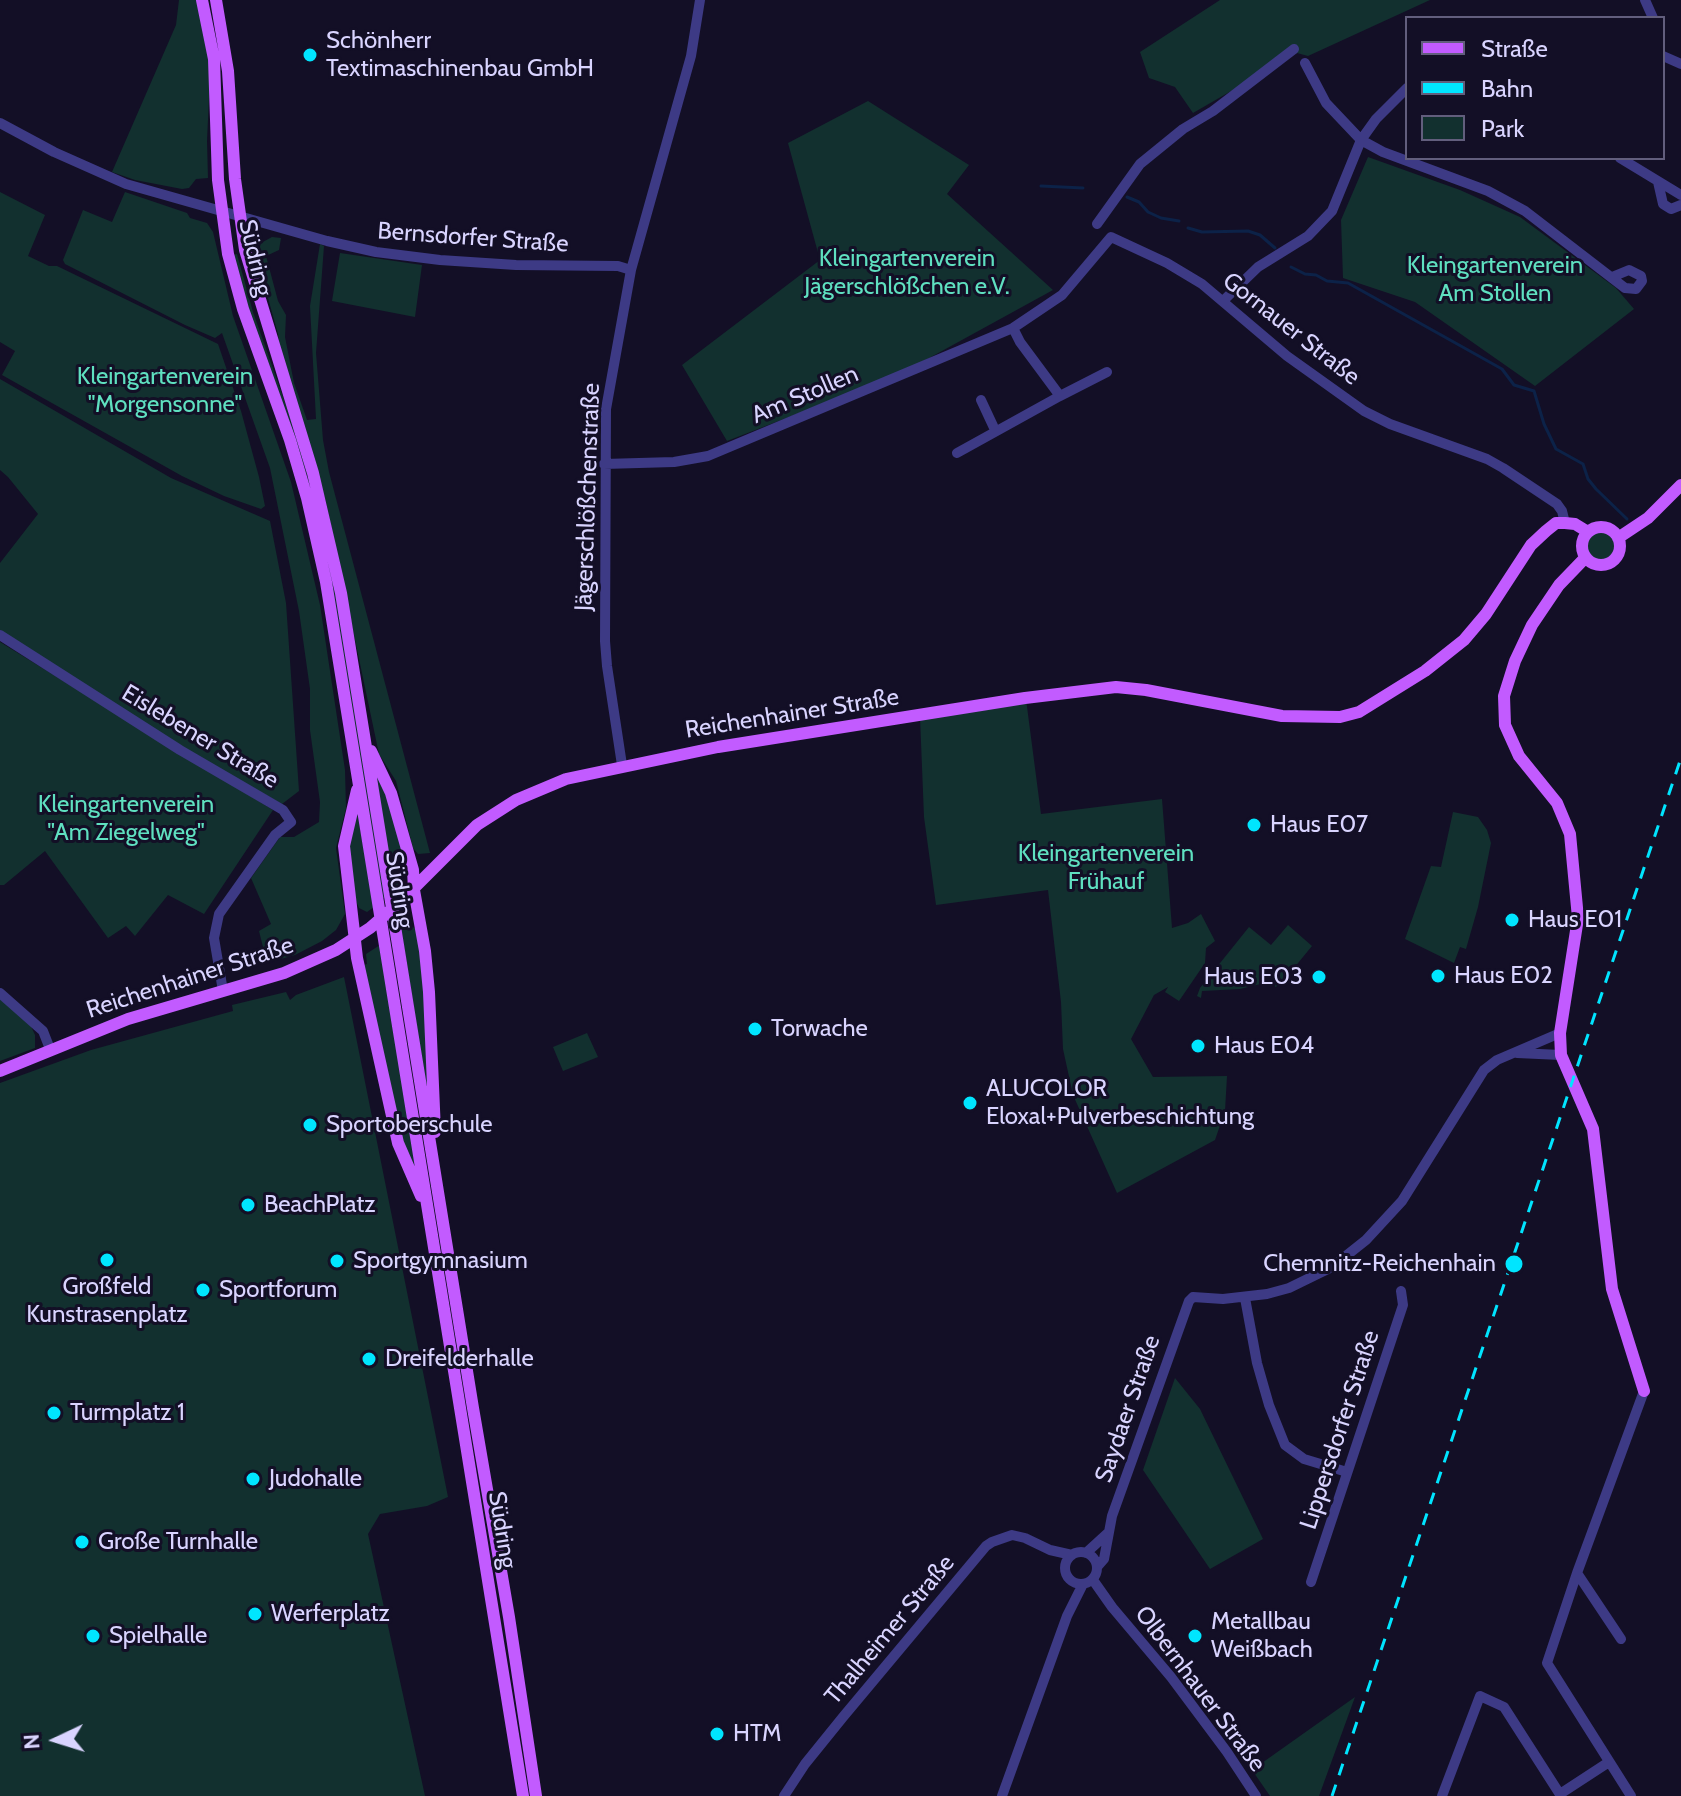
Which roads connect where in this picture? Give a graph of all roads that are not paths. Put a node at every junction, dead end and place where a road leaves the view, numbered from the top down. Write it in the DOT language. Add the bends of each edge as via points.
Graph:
graph roads {
  1 [pos="202,0"];
  2 [pos="216,0"];
  3 [pos="700,0"];
  4 [pos="1294,49"];
  5 [pos="1305,63"];
  6 [pos="1405,90"];
  7 [pos="0,123"];
  8 [pos="1361,140"];
  9 [pos="1623,160"];
  10 [pos="1658,182"];
  11 [pos="1681,195"];
  12 [pos="1681,205"];
  13 [pos="221,212"];
  14 [pos="240,217"];
  15 [pos="1097,224"];
  16 [pos="1111,237"];
  17 [pos="631,270"];
  18 [pos="1612,277"];
  19 [pos="1224,300"];
  20 [pos="1013,328"];
  21 [pos="1107,372"];
  22 [pos="1060,396"];
  23 [pos="981,400"];
  24 [pos="995,430"];
  25 [pos="957,453"];
  26 [pos="604,464"];
  27 [pos="1681,485"];
  28 [pos="1565,523"];
  29 [pos="1588,532"];
  30 [pos="1618,538"];
  31 [pos="1585,558"];
  32 [pos="0,635"];
  33 [pos="365,738"];
  34 [pos="622,765"];
  35 [pos="359,781"];
  36 [pos="414,890"];
  37 [pos="356,938"];
  38 [pos="223,991"];
  39 [pos="0,993"];
  40 [pos="1560,1033"];
  41 [pos="50,1049"];
  42 [pos="1515,1053"];
  43 [pos="1562,1059"];
  44 [pos="0,1071"];
  45 [pos="435,1167"];
  46 [pos="429,1214"];
  47 [pos="1401,1291"];
  48 [pos="1245,1298"];
  49 [pos="1644,1391"];
  50 [pos="1347,1472"];
  51 [pos="1109,1532"];
  52 [pos="1086,1553"];
  53 [pos="1068,1559"];
  54 [pos="1097,1567"];
  55 [pos="1577,1573"];
  56 [pos="1084,1582"];
  57 [pos="1311,1582"];
  58 [pos="1621,1639"];
  59 [pos="1609,1762"];
  60 [pos="1560,1795"];
  61 [pos="523,1796"];
  62 [pos="536,1796"];
  63 [pos="784,1796"];
  64 [pos="1002,1796"];
  65 [pos="1256,1796"];
  66 [pos="1442,1796"];
  67 [pos="1631,1796"];
  1 -- 13 [label="main road, Südring" via="214,59"];
  2 -- 14 [label="main road, Südring" via="228,71"];
  3 -- 17 [label="street, Jägerschlößchenstraße" via="691,56"];
  4 -- 15 [label="street" via="1140,164"];
  5 -- 8 [label="street" via="1326,103"];
  6 -- 8 [label="street"];
  7 -- 13 [label="street, Bernsdorfer Straße" via="126,184"];
  8 -- 18 [label="street" via="1525,211"];
  8 -- 19 [label="street" via="1332,211 1308,236 1258,267"];
  9 -- 10 [label="street"];
  10 -- 11 [label="street"];
  10 -- 12 [label="street" via="1663,204 1671,209"];
  13 -- 14 [label="street, Bernsdorfer Straße"];
  13 -- 35 [label="main road, Südring" via="237,290 286,428 318,544"];
  14 -- 17 [label="street, Bernsdorfer Straße" via="376,252"];
  14 -- 33 [label="main road, Südring" via="255,288 323,509"];
  16 -- 19 [label="street, Gornauer Straße" via="1167,263"];
  16 -- 20 [label="street, Am Stollen" via="1062,295"];
  17 -- 26 [label="street, Jägerschlößchenstraße" via="606,409"];
  19 -- 28 [label="street, Gornauer Straße" via="1335,392 1390,424 1490,460 1557,504"];
  20 -- 22 [label="street"];
  20 -- 26 [label="street, Am Stollen" via="708,456"];
  21 -- 22 [label="street"];
  22 -- 24 [label="street"];
  23 -- 24 [label="street"];
  24 -- 25 [label="street"];
  26 -- 34 [label="street, Jägerschlößchenstraße" via="606,653"];
  27 -- 30 [label="main road" via="1648,518"];
  28 -- 29 [label="main road"];
  28 -- 34 [label="main road, Reichenhainer Straße" via="1556,523 1531,545 1458,646 1373,705 1340,717 1282,716 1116,687"];
  29 -- 30 [label="main road" via="1605,528"];
  29 -- 31 [label="main road" via="1582,545"];
  30 -- 31 [label="main road" via="1620,549 1611,563 1599,566"];
  31 -- 40 [label="main road" via="1532,625 1504,696 1505,725 1519,756 1557,803 1570,834 1578,918"];
  32 -- 38 [label="street, Eislebener Straße" via="283,810 291,822 275,835 219,914 214,938"];
  33 -- 36 [label="main road" via="391,793"];
  33 -- 45 [label="main road, Südring"];
  34 -- 36 [label="main road, Reichenhainer Straße" via="552,783 516,800 472,830"];
  35 -- 37 [label="main road" via="344,846"];
  35 -- 46 [label="main road, Südring"];
  36 -- 37 [label="main road, Reichenhainer Straße"];
  36 -- 45 [label="main road" via="429,992"];
  37 -- 38 [label="main road, Reichenhainer Straße" via="302,967"];
  37 -- 46 [label="main road" via="398,1143"];
  38 -- 41 [label="main road, Reichenhainer Straße"];
  39 -- 41 [label="street" via="43,1031"];
  40 -- 42 [label="street"];
  40 -- 43 [label="main road"];
  41 -- 44 [label="main road, Reichenhainer Straße"];
  42 -- 43 [label="street"];
  42 -- 48 [label="street" via="1484,1070 1402,1201 1366,1240 1321,1273 1289,1288"];
  43 -- 49 [label="main road" via="1593,1129 1612,1289"];
  45 -- 62 [label="main road, Südring"];
  46 -- 61 [label="main road, Südring"];
  47 -- 50 [label="street, Lippersdorfer Straße" via="1403,1305"];
  48 -- 50 [label="street" via="1261,1379 1285,1445 1304,1459"];
  48 -- 51 [label="street, Saydaer Straße" via="1189,1301"];
  49 -- 55 [label="street"];
  50 -- 57 [label="street, Lippersdorfer Straße"];
  51 -- 52 [label="street"];
  51 -- 54 [label="street, Saydaer Straße" via="1104,1559"];
  52 -- 53 [label="street"];
  52 -- 54 [label="street"];
  53 -- 56 [label="street" via="1066,1574"];
  53 -- 63 [label="street, Thalheimer Straße" via="1012,1535 986,1546"];
  54 -- 56 [label="street"];
  55 -- 58 [label="street"];
  55 -- 59 [label="street" via="1547,1663"];
  56 -- 64 [label="street"];
  56 -- 65 [label="street, Olbernhauer Straße" via="1171,1677"];
  59 -- 60 [label="street"];
  59 -- 67 [label="street"];
  60 -- 66 [label="street" via="1504,1707 1480,1696"];
}
